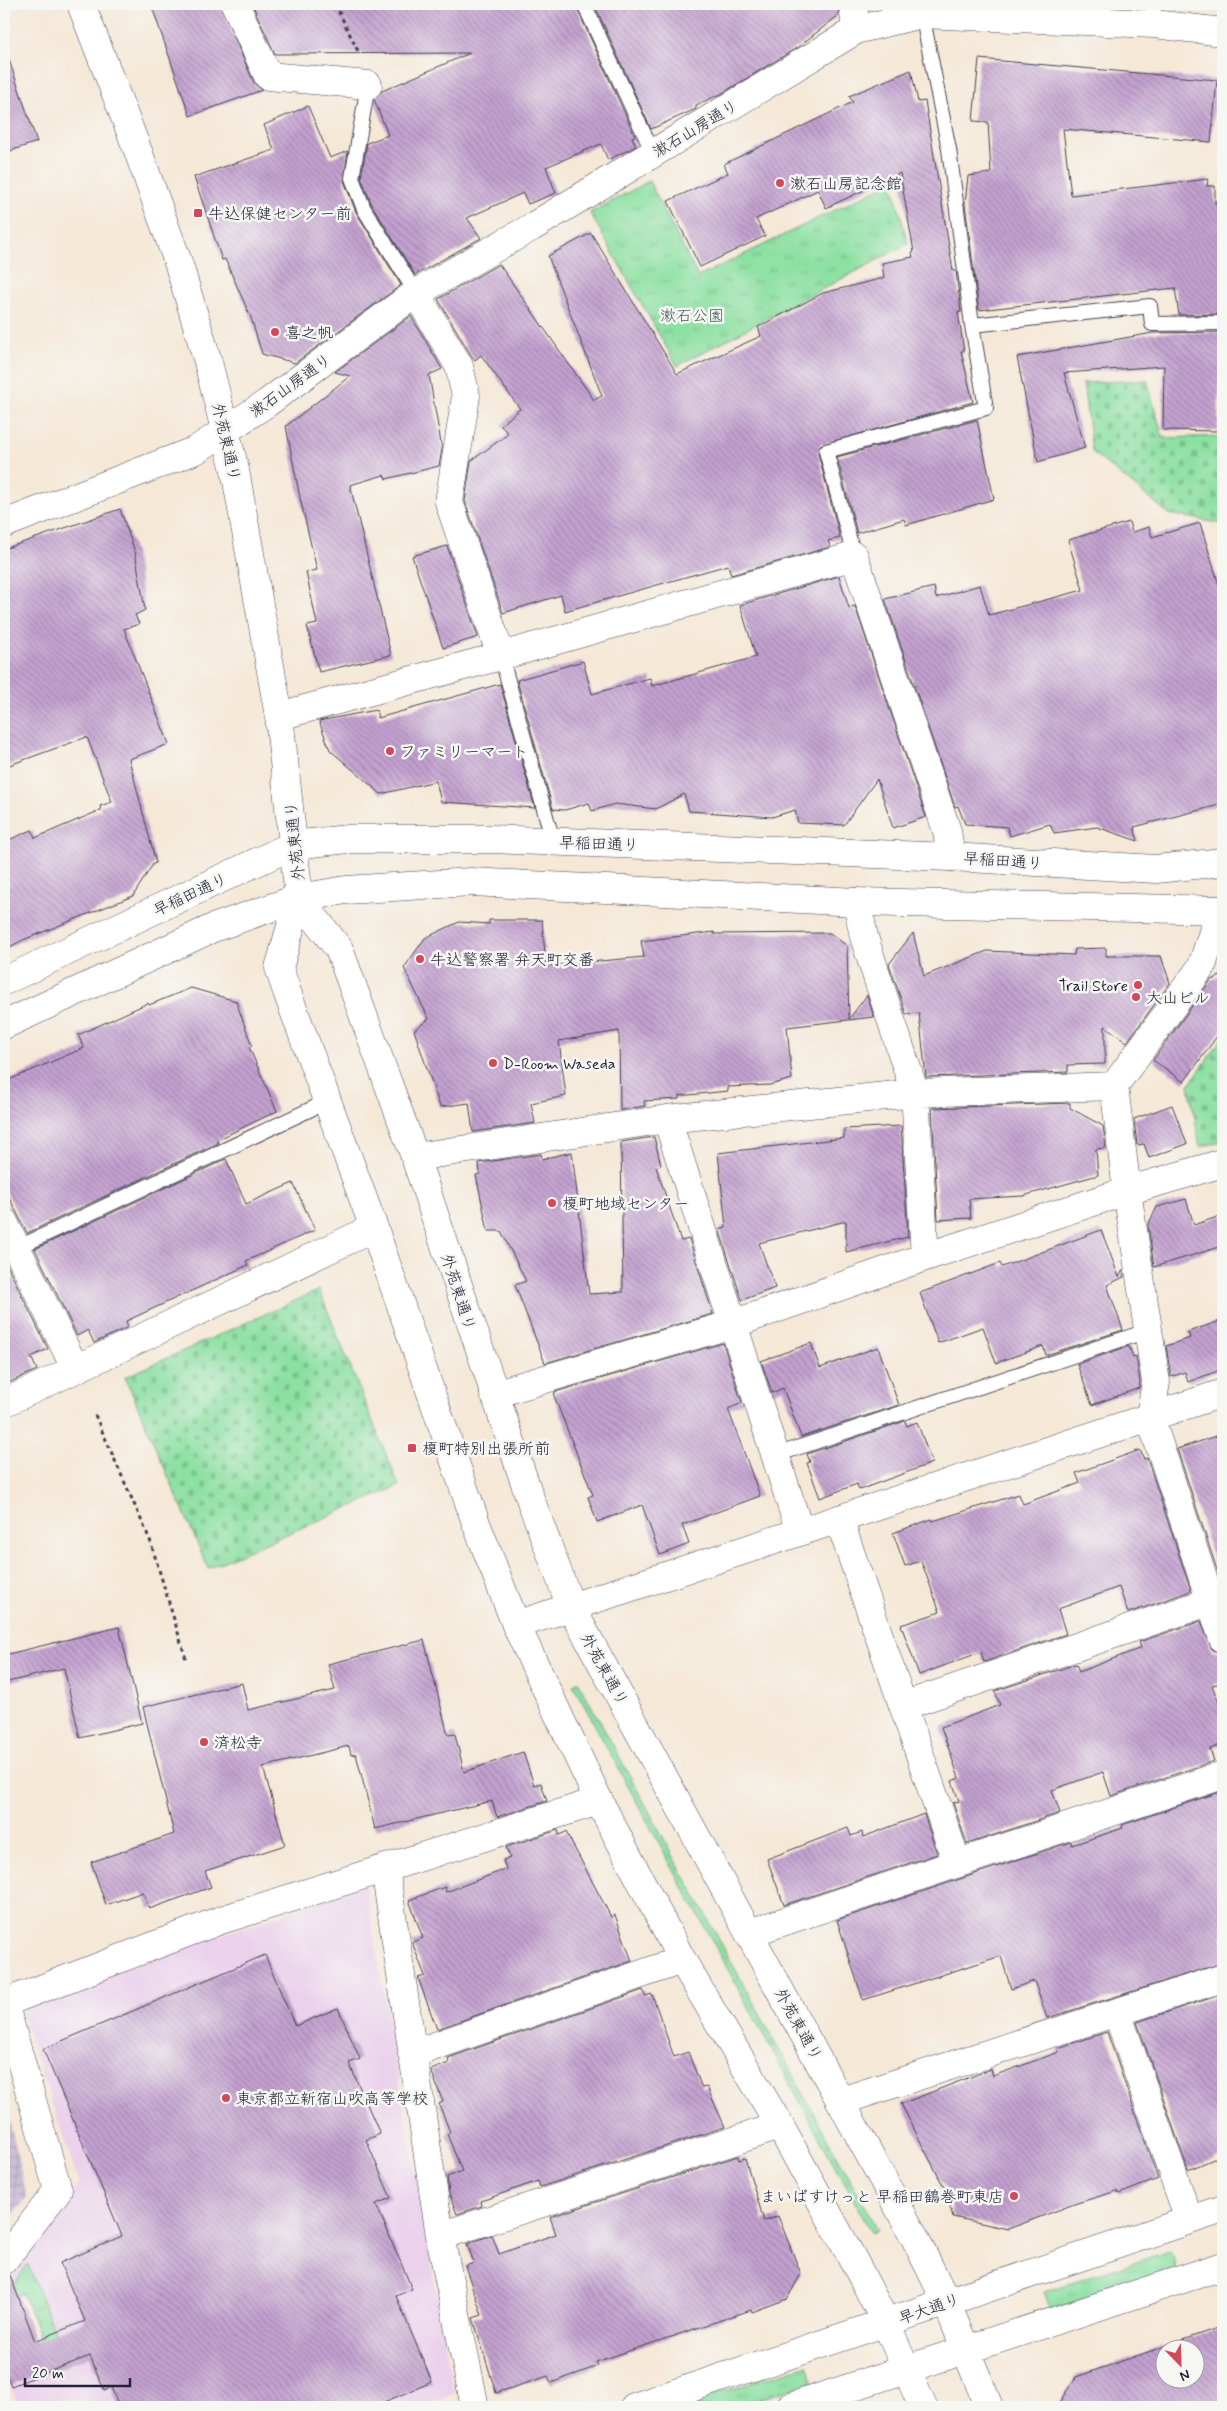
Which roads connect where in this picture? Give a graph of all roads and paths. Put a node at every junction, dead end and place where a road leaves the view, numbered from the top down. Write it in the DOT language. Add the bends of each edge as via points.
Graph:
graph roads {
  1 [pos="81,4"];
  2 [pos="235,4"];
  3 [pos="335,4"];
  4 [pos="584,4"];
  5 [pos="853,4"];
  6 [pos="1036,11"];
  7 [pos="922,14"];
  8 [pos="1154,14"];
  9 [pos="856,30"];
  10 [pos="1223,32"];
  11 [pos="368,85"];
  12 [pos="652,153"];
  13 [pos="416,293"];
  14 [pos="1223,323"];
  15 [pos="972,325"];
  16 [pos="226,431"];
  17 [pos="4,524"];
  18 [pos="854,556"];
  19 [pos="501,656"];
  20 [pos="279,716"];
  21 [pos="552,841"];
  22 [pos="293,845"];
  23 [pos="951,857"];
  24 [pos="1223,862"];
  25 [pos="300,898"];
  26 [pos="857,902"];
  27 [pos="1222,910"];
  28 [pos="4,981"];
  29 [pos="4,1025"];
  30 [pos="1114,1086"];
  31 [pos="915,1093"];
  32 [pos="326,1102"];
  33 [pos="667,1119"];
  34 [pos="415,1157"];
  35 [pos="1223,1163"];
  36 [pos="1127,1191"];
  37 [pos="4,1222"];
  38 [pos="374,1228"];
  39 [pos="10,1251"];
  40 [pos="925,1257"];
  41 [pos="733,1324"];
  42 [pos="1147,1331"];
  43 [pos="75,1368"];
  44 [pos="1223,1393"];
  45 [pos="494,1394"];
  46 [pos="4,1402"];
  47 [pos="95,1414"];
  48 [pos="1150,1417"];
  49 [pos="776,1455"];
  50 [pos="839,1518"];
  51 [pos="800,1532"];
  52 [pos="1217,1599"];
  53 [pos="571,1607"];
  54 [pos="516,1625"];
  55 [pos="1223,1639"];
  56 [pos="186,1659"];
  57 [pos="903,1706"];
  58 [pos="1223,1775"];
  59 [pos="600,1801"];
  60 [pos="957,1863"];
  61 [pos="385,1868"];
  62 [pos="749,1933"];
  63 [pos="682,1960"];
  64 [pos="1223,1978"];
  65 [pos="4,2003"];
  66 [pos="1117,2012"];
  67 [pos="412,2054"];
  68 [pos="841,2101"];
  69 [pos="780,2126"];
  70 [pos="1223,2209"];
  71 [pos="1189,2220"];
  72 [pos="440,2236"];
  73 [pos="4,2260"];
  74 [pos="1223,2266"];
  75 [pos="946,2301"];
  76 [pos="886,2323"];
  77 [pos="967,2350"];
  78 [pos="908,2370"];
  79 [pos="474,2407"];
  80 [pos="634,2407"];
  81 [pos="790,2407"];
  82 [pos="923,2407"];
  83 [pos="989,2407"];
  1 -- 16 [label="street, 外苑東通り" via="179,265"];
  2 -- 11 [label="street" via="268,76"];
  3 -- 11 [label="path" via="366,66"];
  4 -- 12 [label="lane"];
  5 -- 9 [label="street"];
  6 -- 7 [label="street, 漱石山房通り"];
  6 -- 8 [label="street, 漱石山房通り"];
  7 -- 9 [label="street, 漱石山房通り"];
  7 -- 15 [label="lane" via="949,149"];
  8 -- 10 [label="street, 漱石山房通り"];
  9 -- 12 [label="street, 漱石山房通り"];
  11 -- 13 [label="lane" via="352,178 364,209"];
  12 -- 13 [label="street, 漱石山房通り"];
  13 -- 16 [label="street, 漱石山房通り"];
  13 -- 19 [label="street" via="459,366 466,396 448,502"];
  14 -- 15 [label="lane" via="1152,324 1150,306"];
  15 -- 18 [label="lane" via="986,408 826,451"];
  16 -- 17 [label="street, 漱石山房通り" via="196,450"];
  16 -- 20 [label="street, 外苑東通り"];
  18 -- 19 [label="street"];
  18 -- 23 [label="street" via="947,831"];
  19 -- 20 [label="street"];
  19 -- 21 [label="lane"];
  20 -- 22 [label="street, 外苑東通り"];
  21 -- 22 [label="street, 早稲田通り" via="411,838 348,839"];
  21 -- 23 [label="street, 早稲田通り"];
  22 -- 25 [label="street, 外苑東通り"];
  22 -- 28 [label="street, 早稲田通り"];
  23 -- 24 [label="street, 早稲田通り" via="1156,869"];
  25 -- 26 [label="street" via="346,890 471,882"];
  25 -- 29 [label="street" via="184,940"];
  25 -- 32 [label="street, 外苑東通り" via="279,968"];
  25 -- 34 [label="street, 外苑東通り" via="338,949"];
  26 -- 27 [label="street"];
  26 -- 31 [label="street" via="864,937"];
  27 -- 30 [label="street" via="1202,966"];
  30 -- 31 [label="street"];
  30 -- 36 [label="street"];
  31 -- 33 [label="street"];
  31 -- 40 [label="street"];
  32 -- 38 [label="street, 外苑東通り"];
  32 -- 39 [label="lane"];
  33 -- 34 [label="street"];
  33 -- 41 [label="street"];
  34 -- 45 [label="street, 外苑東通り"];
  35 -- 36 [label="street"];
  36 -- 40 [label="street"];
  36 -- 42 [label="street"];
  37 -- 39 [label="street"];
  38 -- 43 [label="street"];
  38 -- 54 [label="street, 外苑東通り" via="476,1522"];
  39 -- 43 [label="street"];
  40 -- 41 [label="street"];
  41 -- 45 [label="street"];
  41 -- 49 [label="street"];
  42 -- 48 [label="street" via="1156,1382"];
  42 -- 49 [label="lane"];
  43 -- 46 [label="street"];
  44 -- 48 [label="street"];
  45 -- 53 [label="street, 外苑東通り"];
  47 -- 56 [label="path" via="150,1540"];
  48 -- 50 [label="street"];
  48 -- 52 [label="street"];
  49 -- 51 [label="street"];
  50 -- 51 [label="street"];
  50 -- 57 [label="street"];
  51 -- 53 [label="street"];
  52 -- 55 [label="street"];
  52 -- 57 [label="street"];
  53 -- 54 [label="street"];
  53 -- 62 [label="street, 外苑東通り"];
  54 -- 59 [label="street, 外苑東通り"];
  57 -- 60 [label="street"];
  58 -- 60 [label="street"];
  59 -- 61 [label="street"];
  59 -- 63 [label="street, 外苑東通り"];
  60 -- 62 [label="street"];
  61 -- 65 [label="street" via="221,1920"];
  61 -- 67 [label="street"];
  62 -- 68 [label="street, 外苑東通り"];
  63 -- 67 [label="street"];
  63 -- 69 [label="street, 外苑東通り"];
  64 -- 66 [label="street"];
  65 -- 73 [label="street" via="58,2190"];
  66 -- 68 [label="street"];
  66 -- 71 [label="street"];
  67 -- 72 [label="street"];
  68 -- 75 [label="street, 外苑東通り"];
  69 -- 72 [label="street"];
  69 -- 76 [label="street, 外苑東通り"];
  70 -- 71 [label="street, 早大通り"];
  71 -- 75 [label="street, 早大通り"];
  72 -- 79 [label="street"];
  74 -- 77 [label="street"];
  75 -- 76 [label="street, 早大通り"];
  75 -- 77 [label="street, 外苑東通り"];
  76 -- 78 [label="street, 外苑東通り"];
  76 -- 80 [label="street, 早大通り"];
  77 -- 78 [label="street"];
  77 -- 83 [label="street, 外苑東通り"];
  78 -- 81 [label="street"];
  78 -- 82 [label="street, 外苑東通り"];
}
